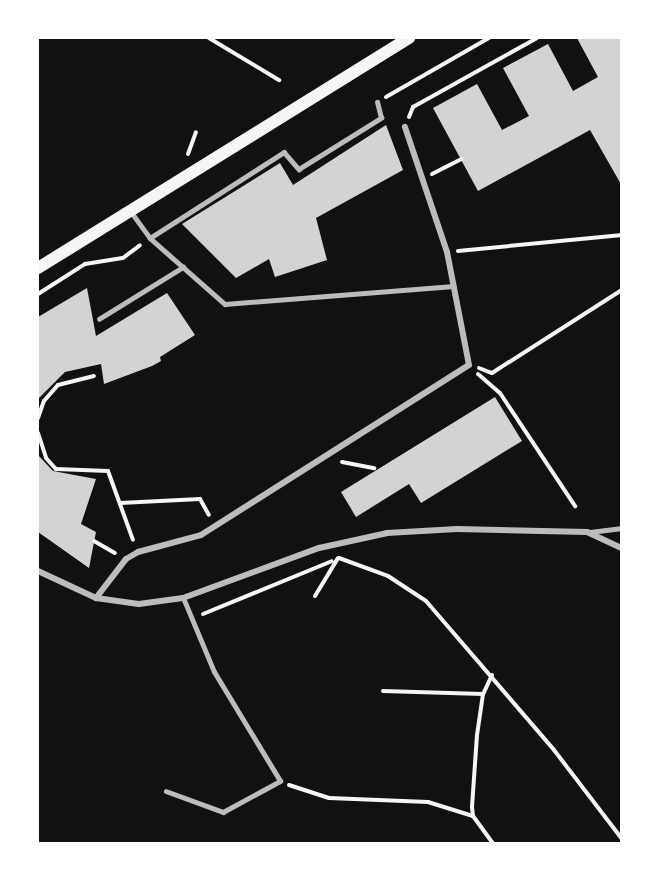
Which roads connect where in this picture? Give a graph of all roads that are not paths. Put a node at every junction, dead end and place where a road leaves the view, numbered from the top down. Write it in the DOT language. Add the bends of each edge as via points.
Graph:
graph roads {
  1 [pos="409,38"];
  2 [pos="377,102"];
  3 [pos="405,127"];
  4 [pos="130,210"];
  5 [pos="150,238"];
  6 [pos="183,267"];
  7 [pos="38,268"];
  8 [pos="453,286"];
  9 [pos="99,320"];
  10 [pos="621,528"];
  11 [pos="587,532"];
  12 [pos="621,548"];
  13 [pos="38,572"];
  14 [pos="96,598"];
  15 [pos="183,598"];
  16 [pos="166,791"];
  1 -- 4 [label="main road"];
  2 -- 5 [label="lane" via="381,118 299,169 284,152"];
  3 -- 8 [label="street" via="447,252"];
  4 -- 5 [label="lane"];
  4 -- 7 [label="main road"];
  5 -- 6 [label="lane"];
  6 -- 8 [label="lane" via="225,304"];
  6 -- 9 [label="lane"];
  8 -- 14 [label="street" via="469,365 216,525 185,541 138,552 126,560"];
  10 -- 11 [label="lane"];
  11 -- 12 [label="street"];
  11 -- 15 [label="street" via="457,529 387,533 319,548"];
  13 -- 14 [label="street"];
  14 -- 15 [label="street" via="139,604"];
  15 -- 16 [label="lane" via="214,672 280,781 224,812"];
}
